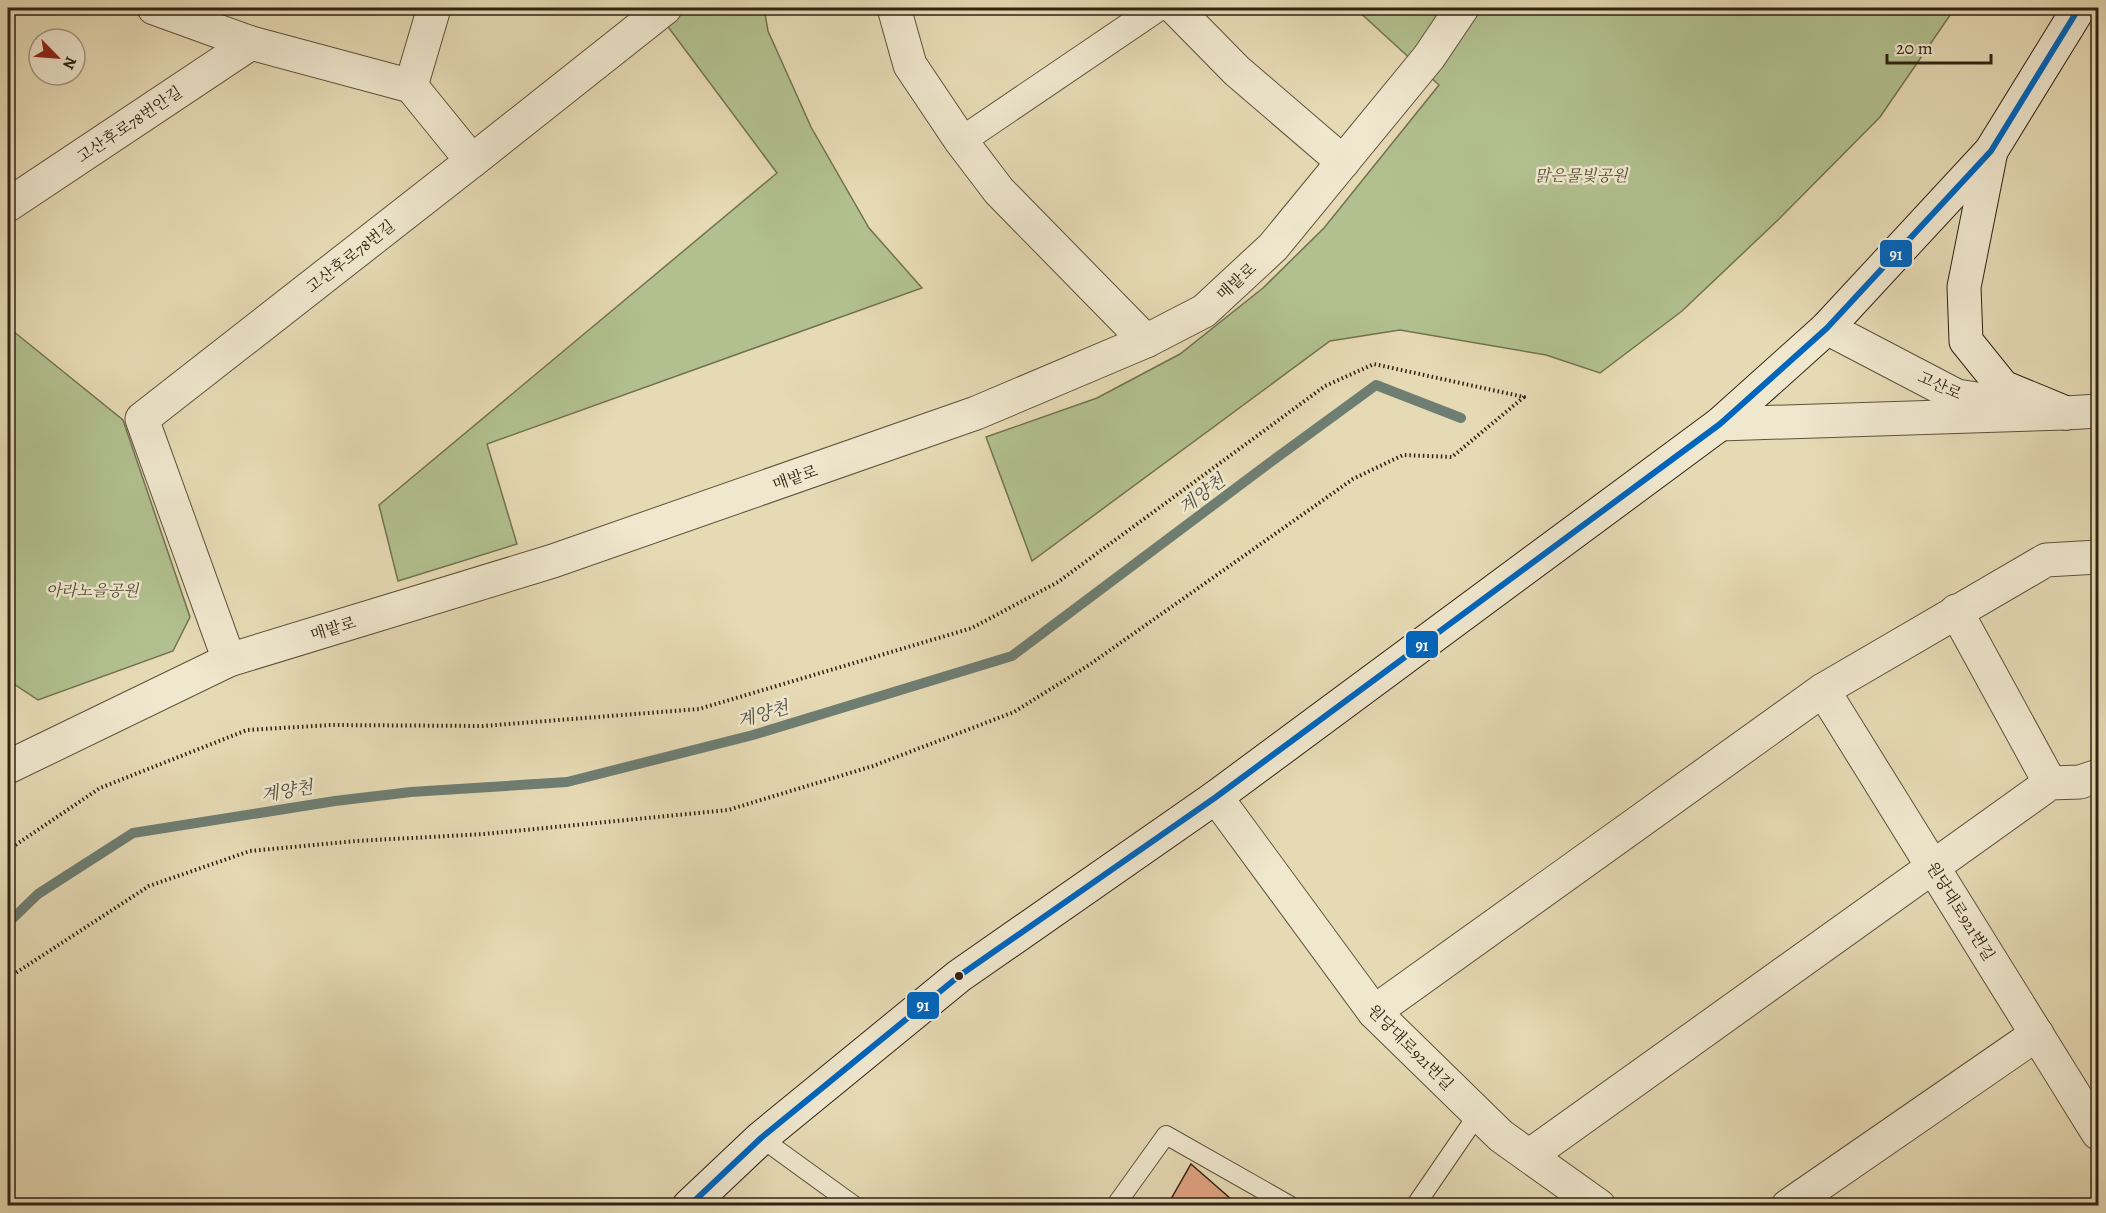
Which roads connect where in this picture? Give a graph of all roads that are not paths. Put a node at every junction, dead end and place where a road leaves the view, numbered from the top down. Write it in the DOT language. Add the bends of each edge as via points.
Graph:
graph roads {
  1 [pos="154,8"];
  2 [pos="434,8"];
  3 [pos="665,8"];
  4 [pos="894,8"];
  5 [pos="1157,8"];
  6 [pos="1175,8"];
  7 [pos="1462,8"];
  8 [pos="2079,8"];
  9 [pos="251,43"];
  10 [pos="411,86"];
  11 [pos="961,141"];
  12 [pos="1991,151"];
  13 [pos="472,161"];
  14 [pos="1343,162"];
  15 [pos="8,206"];
  16 [pos="1827,328"];
  17 [pos="1146,342"];
  18 [pos="2098,411"];
  19 [pos="2066,413"];
  20 [pos="1720,424"];
  21 [pos="2098,557"];
  22 [pos="1956,611"];
  23 [pos="230,660"];
  24 [pos="1823,690"];
  25 [pos="8,767"];
  26 [pos="2098,776"];
  27 [pos="2050,783"];
  28 [pos="1216,797"];
  29 [pos="1933,866"];
  30 [pos="1374,1012"];
  31 [pos="2037,1034"];
  32 [pos="1478,1114"];
  33 [pos="2098,1133"];
  34 [pos="761,1138"];
  35 [pos="1529,1156"];
  36 [pos="689,1206"];
  37 [pos="855,1206"];
  38 [pos="1115,1206"];
  39 [pos="1291,1206"];
  40 [pos="1415,1206"];
  41 [pos="1599,1206"];
  42 [pos="1788,1206"];
  1 -- 9 [label="street"];
  2 -- 10 [label="street"];
  3 -- 13 [label="street"];
  4 -- 11 [label="street" via="910,65"];
  5 -- 11 [label="street"];
  6 -- 14 [label="street" via="1237,71"];
  7 -- 14 [label="street, 매밭로" via="1429,57"];
  8 -- 12 [label="street"];
  9 -- 10 [label="street"];
  9 -- 15 [label="street, 고산후로78번안길"];
  10 -- 13 [label="street"];
  11 -- 17 [label="street" via="999,191"];
  12 -- 16 [label="street"];
  12 -- 19 [label="street" via="1964,287 1966,341 2003,387"];
  13 -- 23 [label="street, 고산후로78번길" via="142,419"];
  14 -- 17 [label="street, 매밭로" via="1273,247 1204,311"];
  16 -- 19 [label="street, 고산로" via="1957,396"];
  16 -- 20 [label="street"];
  17 -- 23 [label="street, 매밭로" via="976,413 553,561"];
  18 -- 19 [label="street, 고산로"];
  19 -- 20 [label="street"];
  20 -- 28 [label="street"];
  21 -- 22 [label="street" via="2046,560"];
  22 -- 24 [label="street"];
  22 -- 27 [label="street"];
  23 -- 25 [label="street, 매밭로"];
  24 -- 29 [label="street, 원당대로921번길"];
  24 -- 30 [label="street"];
  26 -- 27 [label="street" via="2080,782"];
  27 -- 29 [label="street"];
  28 -- 30 [label="street, 원당대로921번길"];
  28 -- 34 [label="street" via="959,976"];
  29 -- 31 [label="street, 원당대로921번길"];
  29 -- 35 [label="street"];
  30 -- 32 [label="street, 원당대로921번길"];
  31 -- 33 [label="street, 원당대로921번길"];
  31 -- 42 [label="street"];
  32 -- 35 [label="street, 원당대로921번길"];
  32 -- 40 [label="lane"];
  34 -- 36 [label="street"];
  34 -- 37 [label="lane"];
  35 -- 41 [label="street, 원당대로921번길"];
  38 -- 39 [label="lane" via="1166,1135"];
}
